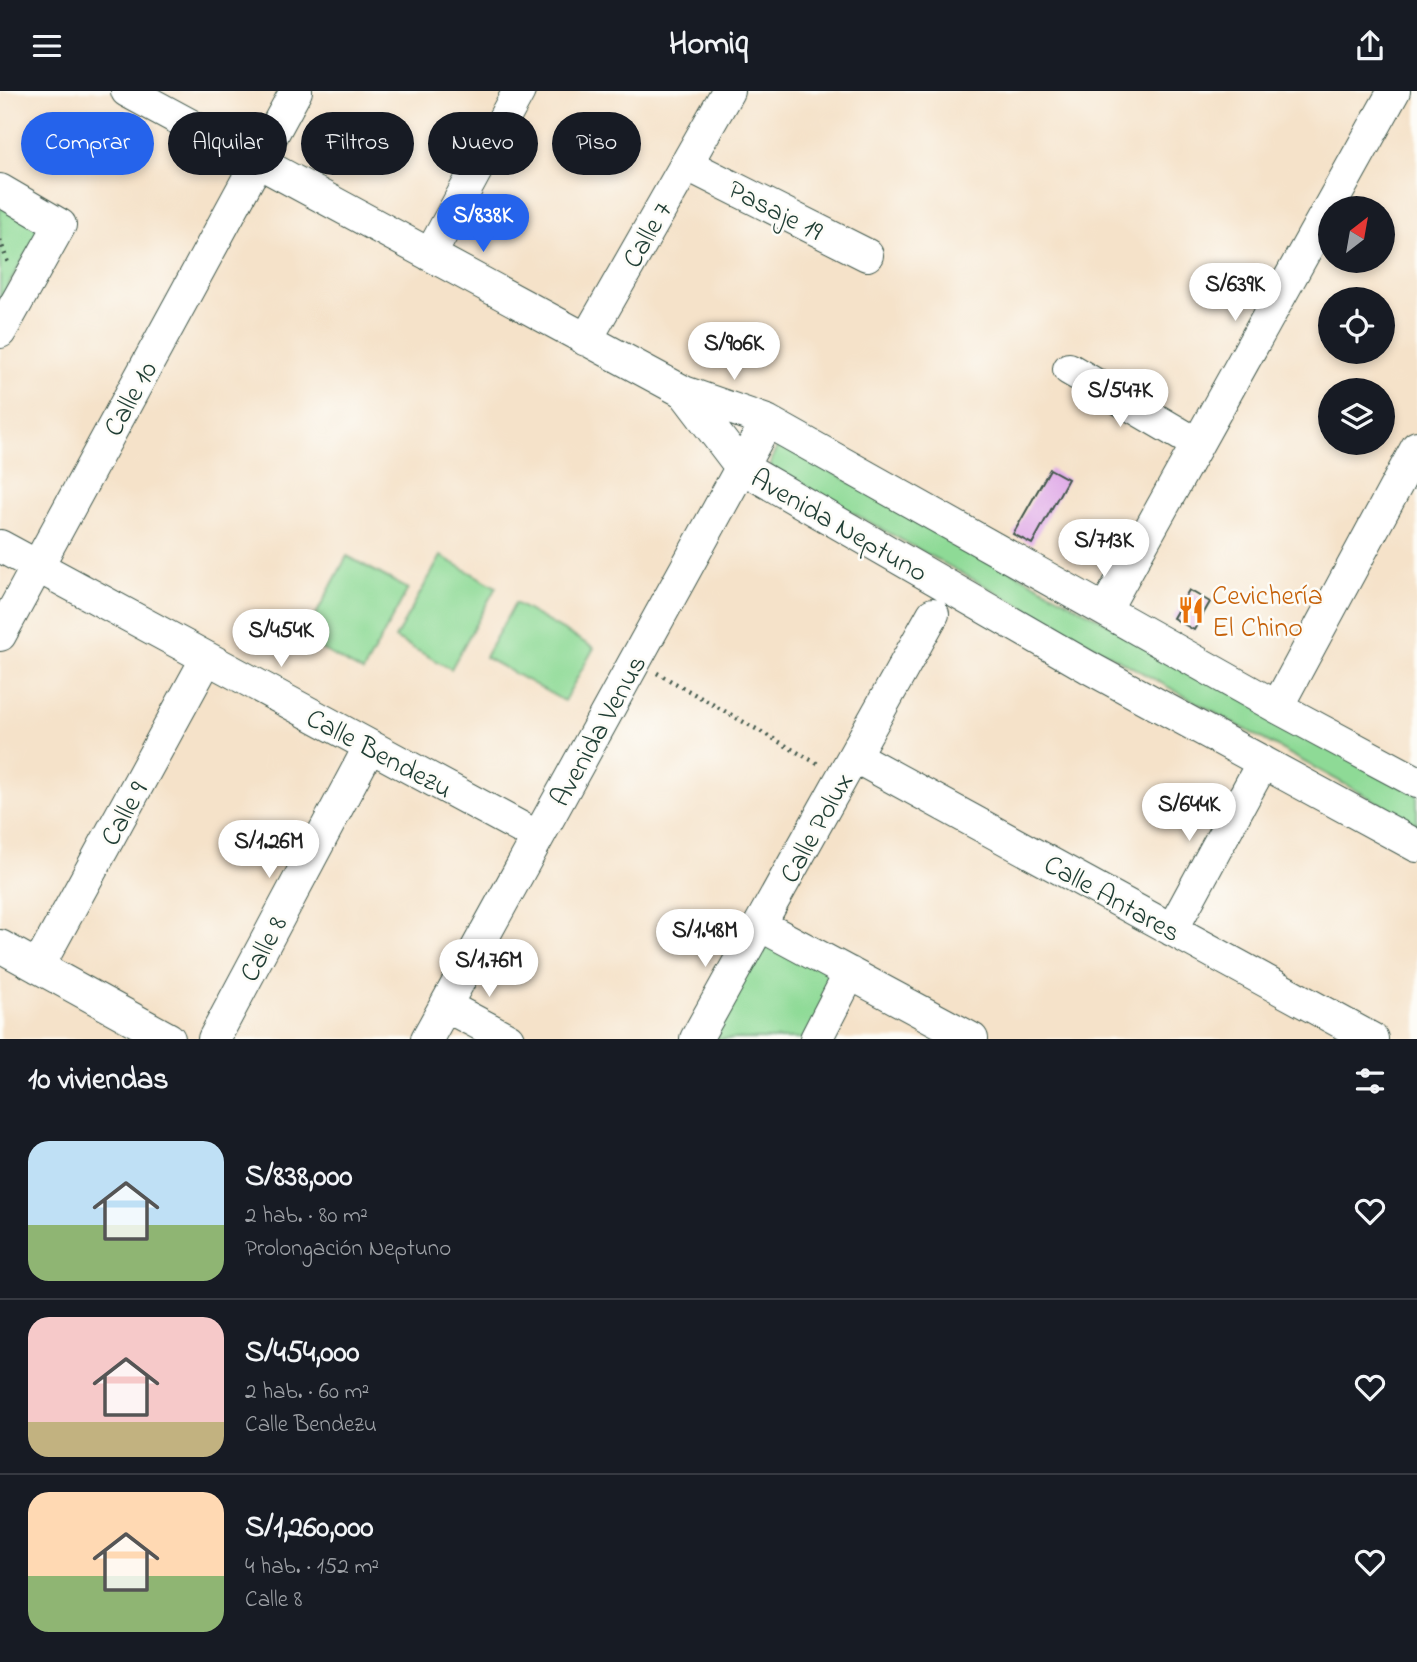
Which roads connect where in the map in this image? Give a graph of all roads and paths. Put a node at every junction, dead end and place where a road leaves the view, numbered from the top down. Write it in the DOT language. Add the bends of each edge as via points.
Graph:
graph roads {
  1 [pos="127,91"];
  2 [pos="296,91"];
  3 [pos="519,91"];
  4 [pos="728,91"];
  5 [pos="1394,91"];
  6 [pos="285,112"];
  7 [pos="168,113"];
  8 [pos="686,164"];
  9 [pos="251,175"];
  10 [pos="282,175"];
  11 [pos="0,191"];
  12 [pos="0,240"];
  13 [pos="430,255"];
  14 [pos="867,255"];
  15 [pos="11,271"];
  16 [pos="0,332"];
  17 [pos="586,340"];
  18 [pos="1069,369"];
  19 [pos="684,392"];
  20 [pos="767,421"];
  21 [pos="1197,444"];
  22 [pos="1417,447"];
  23 [pos="741,467"];
  24 [pos="0,546"];
  25 [pos="37,566"];
  26 [pos="1105,610"];
  27 [pos="933,614"];
  28 [pos="0,635"];
  29 [pos="207,658"];
  30 [pos="635,661"];
  31 [pos="1277,706"];
  32 [pos="370,746"];
  33 [pos="1263,762"];
  34 [pos="848,767"];
  35 [pos="1417,782"];
  36 [pos="538,838"];
  37 [pos="1417,846"];
  38 [pos="760,925"];
  39 [pos="1172,930"];
  40 [pos="0,946"];
  41 [pos="38,967"];
  42 [pos="850,973"];
  43 [pos="446,1006"];
  44 [pos="169,1039"];
  45 [pos="214,1039"];
  46 [pos="427,1039"];
  47 [pos="508,1039"];
  48 [pos="696,1039"];
  49 [pos="816,1039"];
  50 [pos="972,1039"];
  51 [pos="1372,1039"];
  1 -- 7 [label="street"];
  2 -- 6 [label="street"];
  3 -- 13 [label="street"];
  4 -- 8 [label="street, Calle 7"];
  5 -- 21 [label="street"];
  8 -- 14 [label="street, Pasaje 19"];
  8 -- 17 [label="street, Calle 7"];
  9 -- 25 [label="street, Calle 10"];
  10 -- 13 [label="street"];
  11 -- 16 [label="street" via="60,226"];
  12 -- 15 [label="path"];
  13 -- 17 [label="street"];
  17 -- 19 [label="street"];
  18 -- 21 [label="street"];
  19 -- 20 [label="street, Avenida Neptuno"];
  19 -- 23 [label="street, Avenida Neptuno"];
  20 -- 23 [label="street, Avenida Venus"];
  20 -- 26 [label="street, Avenida Neptuno"];
  21 -- 26 [label="street"];
  22 -- 31 [label="street"];
  23 -- 30 [label="street, Avenida Venus"];
  23 -- 33 [label="street, Avenida Neptuno"];
  24 -- 25 [label="street, Calle Bendezu"];
  25 -- 28 [label="street, Calle 10"];
  25 -- 29 [label="street, Calle Bendezu"];
  26 -- 31 [label="street, Avenida Neptuno"];
  27 -- 34 [label="street, Calle Polux"];
  29 -- 32 [label="street, Calle Bendezu"];
  29 -- 41 [label="street, Calle 9"];
  30 -- 34 [label="path"];
  30 -- 36 [label="street, Avenida Venus"];
  31 -- 35 [label="street, Avenida Neptuno"];
  32 -- 36 [label="street, Calle Bendezu"];
  32 -- 45 [label="street, Calle 8"];
  33 -- 37 [label="street, Avenida Neptuno"];
  33 -- 39 [label="street"];
  34 -- 38 [label="street, Calle Polux"];
  34 -- 39 [label="street, Calle Antares"];
  36 -- 43 [label="street, Avenida Venus"];
  38 -- 42 [label="street"];
  38 -- 48 [label="street, Calle Polux"];
  39 -- 51 [label="street, Calle Antares"];
  40 -- 41 [label="street"];
  41 -- 44 [label="street"];
  42 -- 49 [label="street"];
  42 -- 50 [label="street"];
  43 -- 46 [label="street, Avenida Venus"];
  43 -- 47 [label="street"];
}
